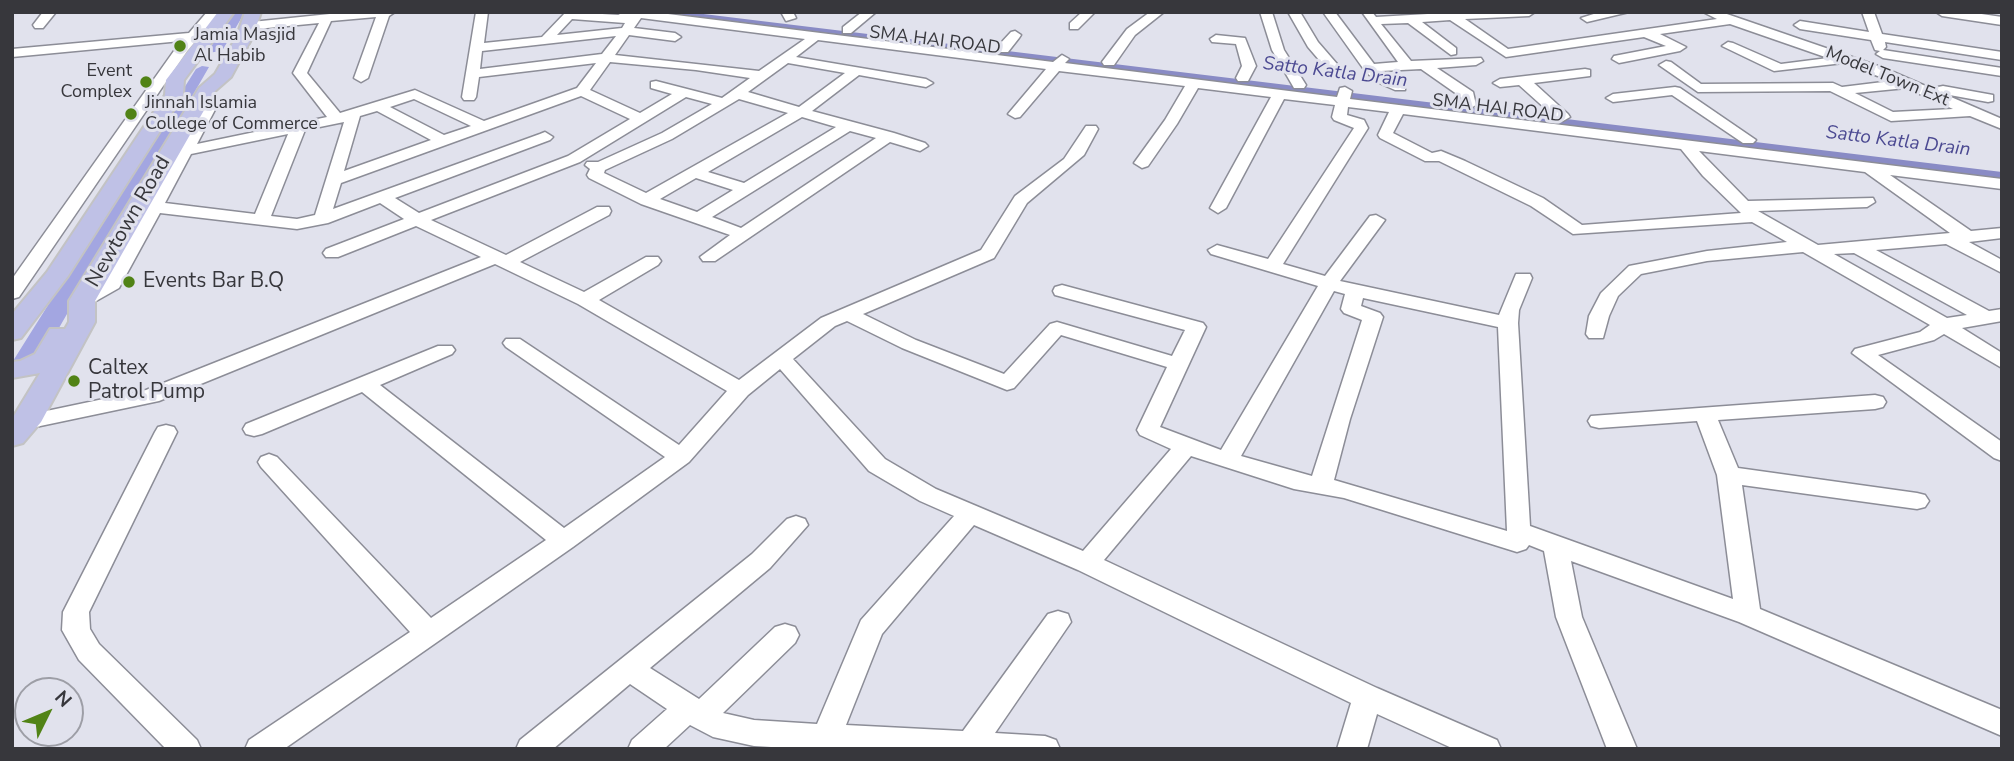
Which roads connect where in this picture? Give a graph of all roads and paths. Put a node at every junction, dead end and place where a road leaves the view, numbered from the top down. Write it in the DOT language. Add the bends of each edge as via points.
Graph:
graph roads {
  1 [pos="50,12"];
  2 [pos="386,12"];
  3 [pos="482,12"];
  4 [pos="703,12"];
  5 [pos="870,12"];
  6 [pos="1089,12"];
  7 [pos="1158,12"];
  8 [pos="1266,12"];
  9 [pos="1294,12"];
  10 [pos="1329,12"];
  11 [pos="1623,12"];
  12 [pos="1709,12"];
  13 [pos="1868,12"];
  14 [pos="1522,13"];
  15 [pos="1731,16"];
  16 [pos="1940,16"];
  17 [pos="1370,17"];
  18 [pos="327,18"];
  19 [pos="1455,18"];
  20 [pos="1587,18"];
  21 [pos="249,19"];
  22 [pos="629,19"];
  23 [pos="1799,19"];
  24 [pos="1412,20"];
  25 [pos="1997,20"];
  26 [pos="39,25"];
  27 [pos="1074,26"];
  28 [pos="207,28"];
  29 [pos="848,30"];
  30 [pos="1644,32"];
  31 [pos="1015,36"];
  32 [pos="2002,36"];
  33 [pos="676,37"];
  34 [pos="815,37"];
  35 [pos="1875,37"];
  36 [pos="1216,39"];
  37 [pos="546,40"];
  38 [pos="1795,42"];
  39 [pos="477,48"];
  40 [pos="1003,50"];
  41 [pos="1451,51"];
  42 [pos="12,53"];
  43 [pos="2002,56"];
  44 [pos="605,58"];
  45 [pos="788,59"];
  46 [pos="1619,59"];
  47 [pos="1845,59"];
  48 [pos="889,61"];
  49 [pos="1476,61"];
  50 [pos="1059,62"];
  51 [pos="1109,62"];
  52 [pos="1883,64"];
  53 [pos="1666,65"];
  54 [pos="1426,66"];
  55 [pos="1409,67"];
  56 [pos="1370,68"];
  57 [pos="858,70"];
  58 [pos="1336,72"];
  59 [pos="2002,72"];
  60 [pos="1585,73"];
  61 [pos="472,74"];
  62 [pos="764,76"];
  63 [pos="361,78"];
  64 [pos="1243,78"];
  65 [pos="1523,81"];
  66 [pos="926,83"];
  67 [pos="1500,83"];
  68 [pos="1983,83"];
  69 [pos="1193,84"];
  70 [pos="656,85"];
  71 [pos="1299,85"];
  72 [pos="1910,85"];
  73 [pos="2002,86"];
  74 [pos="1400,87"];
  75 [pos="582,91"];
  76 [pos="1839,91"];
  77 [pos="685,92"];
  78 [pos="205,93"];
  79 [pos="174,95"];
  80 [pos="1279,95"];
  81 [pos="469,97"];
  82 [pos="1344,97"];
  83 [pos="1613,98"];
  84 [pos="1988,98"];
  85 [pos="731,99"];
  86 [pos="378,106"];
  87 [pos="1469,106"];
  88 [pos="1398,109"];
  89 [pos="802,111"];
  90 [pos="1971,112"];
  91 [pos="1015,114"];
  92 [pos="345,117"];
  93 [pos="1563,117"];
  94 [pos="639,118"];
  95 [pos="1997,122"];
  96 [pos="849,125"];
  97 [pos="483,126"];
  98 [pos="298,128"];
  99 [pos="1091,129"];
  100 [pos="889,136"];
  101 [pos="545,137"];
  102 [pos="1682,139"];
  103 [pos="442,140"];
  104 [pos="1748,140"];
  105 [pos="920,146"];
  106 [pos="185,151"];
  107 [pos="574,159"];
  108 [pos="1142,163"];
  109 [pos="599,167"];
  110 [pos="1869,168"];
  111 [pos="2002,171"];
  112 [pos="696,173"];
  113 [pos="333,180"];
  114 [pos="2002,184"];
  115 [pos="745,189"];
  116 [pos="382,197"];
  117 [pos="647,200"];
  118 [pos="1867,202"];
  119 [pos="153,207"];
  120 [pos="1218,208"];
  121 [pos="603,211"];
  122 [pos="1748,212"];
  123 [pos="261,219"];
  124 [pos="322,219"];
  125 [pos="698,219"];
  126 [pos="1376,219"];
  127 [pos="417,220"];
  128 [pos="2002,233"];
  129 [pos="743,234"];
  130 [pos="1968,237"];
  131 [pos="1949,238"];
  132 [pos="1857,247"];
  133 [pos="1810,248"];
  134 [pos="1217,250"];
  135 [pos="70,253"];
  136 [pos="332,253"];
  137 [pos="709,257"];
  138 [pos="502,260"];
  139 [pos="652,261"];
  140 [pos="1273,266"];
  141 [pos="21,268"];
  142 [pos="2002,268"];
  143 [pos="56,276"];
  144 [pos="1523,278"];
  145 [pos="1329,283"];
  146 [pos="1062,291"];
  147 [pos="1355,291"];
  148 [pos="585,300"];
  149 [pos="82,301"];
  150 [pos="18,312"];
  151 [pos="846,313"];
  152 [pos="1994,316"];
  153 [pos="1508,323"];
  154 [pos="1943,325"];
  155 [pos="1596,334"];
  156 [pos="513,343"];
  157 [pos="445,350"];
  158 [pos="12,351"];
  159 [pos="777,360"];
  160 [pos="2002,362"];
  161 [pos="1178,364"];
  162 [pos="12,370"];
  163 [pos="364,383"];
  164 [pos="12,386"];
  165 [pos="740,390"];
  166 [pos="1875,402"];
  167 [pos="1705,414"];
  168 [pos="1599,421"];
  169 [pos="17,424"];
  170 [pos="254,429"];
  171 [pos="166,432"];
  172 [pos="1186,447"];
  173 [pos="2002,453"];
  174 [pos="681,457"];
  175 [pos="1227,460"];
  176 [pos="270,462"];
  177 [pos="1730,475"];
  178 [pos="1321,485"];
  179 [pos="1917,501"];
  180 [pos="970,513"];
  181 [pos="796,524"];
  182 [pos="1520,532"];
  183 [pos="564,541"];
  184 [pos="1556,546"];
  185 [pos="1087,563"];
  186 [pos="1748,615"];
  187 [pos="1058,622"];
  188 [pos="428,633"];
  189 [pos="785,635"];
  190 [pos="631,670"];
  191 [pos="1367,697"];
  192 [pos="695,712"];
  193 [pos="2002,723"];
  194 [pos="823,743"];
  195 [pos="970,745"];
  196 [pos="186,749"];
  197 [pos="260,749"];
  198 [pos="531,749"];
  199 [pos="643,749"];
  200 [pos="1045,749"];
  201 [pos="1352,749"];
  202 [pos="1486,749"];
  203 [pos="1622,749"];
  1 -- 26 [label="street"];
  2 -- 18 [label="street"];
  2 -- 63 [label="street"];
  3 -- 39 [label="street"];
  4 -- 29 [label="street, SMA HAI ROAD"];
  5 -- 29 [label="street"];
  6 -- 27 [label="street"];
  7 -- 51 [label="street" via="1131,32"];
  8 -- 71 [label="street" via="1278,50"];
  9 -- 58 [label="street"];
  10 -- 56 [label="street"];
  11 -- 20 [label="street"];
  12 -- 15 [label="street"];
  13 -- 35 [label="street"];
  14 -- 19 [label="street"];
  15 -- 30 [label="street"];
  15 -- 38 [label="street"];
  16 -- 25 [label="street"];
  17 -- 24 [label="street"];
  17 -- 55 [label="street"];
  18 -- 21 [label="street"];
  18 -- 92 [label="street" via="300,73"];
  19 -- 24 [label="street"];
  19 -- 30 [label="street" via="1506,53"];
  21 -- 28 [label="main road" via="219,55 204,55 210,41"];
  21 -- 78 [label="main road, Newtown Road" via="222,78"];
  22 -- 33 [label="street"];
  22 -- 34 [label="street"];
  22 -- 37 [label="street"];
  22 -- 37 [label="street" via="569,15"];
  22 -- 44 [label="street"];
  23 -- 35 [label="street"];
  23 -- 38 [label="street, Model Town Ext"];
  24 -- 41 [label="street"];
  25 -- 32 [label="street"];
  28 -- 42 [label="street"];
  28 -- 79 [label="main road, Newtown Road" via="175,80"];
  28 -- 141 [label="street"];
  29 -- 40 [label="street, SMA HAI ROAD"];
  30 -- 46 [label="street" via="1680,47"];
  31 -- 40 [label="street"];
  34 -- 45 [label="street"];
  34 -- 48 [label="street"];
  35 -- 43 [label="street" via="1951,43"];
  35 -- 52 [label="street"];
  36 -- 64 [label="street" via="1241,41 1249,66"];
  37 -- 39 [label="street"];
  38 -- 47 [label="street, Model Town Ext"];
  38 -- 47 [label="street" via="1728,46 1779,68"];
  39 -- 61 [label="street"];
  40 -- 50 [label="street, SMA HAI ROAD"];
  44 -- 61 [label="street"];
  44 -- 62 [label="street"];
  44 -- 75 [label="street"];
  45 -- 57 [label="street"];
  45 -- 62 [label="street"];
  47 -- 52 [label="street, Model Town Ext"];
  48 -- 50 [label="street"];
  48 -- 57 [label="street"];
  48 -- 66 [label="street"];
  49 -- 54 [label="street"];
  50 -- 51 [label="street, SMA HAI ROAD"];
  50 -- 69 [label="street"];
  50 -- 91 [label="street"];
  51 -- 64 [label="street, SMA HAI ROAD"];
  52 -- 59 [label="street"];
  52 -- 68 [label="street"];
  52 -- 72 [label="street, Model Town Ext"];
  53 -- 76 [label="street" via="1698,88 1833,87"];
  54 -- 55 [label="street"];
  54 -- 87 [label="street" via="1468,95"];
  55 -- 56 [label="street"];
  56 -- 74 [label="street"];
  57 -- 89 [label="street"];
  60 -- 65 [label="street"];
  61 -- 81 [label="street"];
  62 -- 85 [label="street"];
  64 -- 71 [label="street, SMA HAI ROAD"];
  65 -- 67 [label="street"];
  65 -- 93 [label="street"];
  68 -- 73 [label="street"];
  68 -- 84 [label="street"];
  69 -- 80 [label="street"];
  69 -- 108 [label="street"];
  70 -- 77 [label="street"];
  71 -- 82 [label="street, SMA HAI ROAD"];
  72 -- 76 [label="street"];
  72 -- 84 [label="street"];
  72 -- 90 [label="street, Model Town Ext"];
  75 -- 94 [label="street"];
  75 -- 97 [label="street"];
  76 -- 90 [label="street" via="1891,117"];
  77 -- 85 [label="street"];
  77 -- 94 [label="street"];
  78 -- 79 [label="main road" via="215,63 193,67"];
  78 -- 106 [label="street" via="212,102"];
  78 -- 149 [label="main road, Newtown Road"];
  79 -- 135 [label="main road, Newtown Road"];
  80 -- 82 [label="street"];
  80 -- 120 [label="street"];
  82 -- 87 [label="street, SMA HAI ROAD"];
  82 -- 88 [label="street"];
  82 -- 140 [label="street" via="1339,117 1359,123 1361,128"];
  83 -- 104 [label="street" via="1675,92"];
  84 -- 95 [label="street"];
  85 -- 89 [label="street"];
  85 -- 109 [label="street" via="667,136"];
  86 -- 92 [label="street"];
  86 -- 97 [label="street" via="418,94"];
  86 -- 103 [label="street"];
  87 -- 93 [label="street, SMA HAI ROAD"];
  88 -- 102 [label="street"];
  88 -- 122 [label="street" via="1385,135 1537,202 1579,230"];
  89 -- 96 [label="street"];
  89 -- 112 [label="street"];
  90 -- 95 [label="street, Model Town Ext"];
  92 -- 98 [label="street"];
  92 -- 113 [label="street"];
  93 -- 102 [label="street, SMA HAI ROAD"];
  94 -- 107 [label="street"];
  96 -- 100 [label="street"];
  96 -- 115 [label="street"];
  97 -- 103 [label="street"];
  98 -- 106 [label="street"];
  98 -- 123 [label="street"];
  99 -- 151 [label="street" via="1070,162 1021,200 988,254"];
  100 -- 105 [label="street"];
  100 -- 129 [label="street"];
  101 -- 116 [label="street"];
  102 -- 104 [label="street, SMA HAI ROAD"];
  102 -- 110 [label="street"];
  102 -- 122 [label="street"];
  103 -- 113 [label="street"];
  104 -- 111 [label="street, SMA HAI ROAD"];
  106 -- 119 [label="street"];
  107 -- 109 [label="street"];
  107 -- 127 [label="street"];
  109 -- 117 [label="street" via="595,175"];
  110 -- 114 [label="street"];
  110 -- 130 [label="street"];
  112 -- 115 [label="street"];
  112 -- 117 [label="street"];
  113 -- 124 [label="street"];
  115 -- 125 [label="street"];
  116 -- 124 [label="street"];
  116 -- 127 [label="street"];
  117 -- 125 [label="street"];
  118 -- 122 [label="street"];
  119 -- 123 [label="street"];
  119 -- 149 [label="street" via="111,284"];
  121 -- 138 [label="street"];
  122 -- 133 [label="street"];
  123 -- 124 [label="street" via="297,224"];
  125 -- 129 [label="street"];
  126 -- 145 [label="street"];
  127 -- 136 [label="street"];
  127 -- 138 [label="street"];
  128 -- 130 [label="street"];
  129 -- 137 [label="street"];
  130 -- 131 [label="street"];
  131 -- 132 [label="street"];
  131 -- 142 [label="street"];
  132 -- 133 [label="street"];
  132 -- 152 [label="street"];
  133 -- 154 [label="street"];
  133 -- 155 [label="street" via="1707,256 1635,270 1610,293"];
  134 -- 140 [label="street"];
  135 -- 141 [label="street"];
  135 -- 143 [label="main road, Newtown Road"];
  138 -- 148 [label="street"];
  138 -- 169 [label="street" via="151,396"];
  139 -- 148 [label="street"];
  140 -- 145 [label="street"];
  141 -- 143 [label="street"];
  141 -- 150 [label="street"];
  143 -- 150 [label="main road, Newtown Road"];
  144 -- 153 [label="street"];
  145 -- 147 [label="street"];
  145 -- 175 [label="street"];
  146 -- 161 [label="street" via="1196,327"];
  147 -- 153 [label="street"];
  147 -- 178 [label="street" via="1351,309 1373,317"];
  148 -- 165 [label="street"];
  149 -- 162 [label="main road" via="46,359"];
  149 -- 169 [label="main road, Newtown Road" via="82,322"];
  150 -- 158 [label="main road, Newtown Road" via="24,331"];
  151 -- 159 [label="street"];
  151 -- 161 [label="street" via="1007,383 1057,328"];
  152 -- 154 [label="street"];
  153 -- 182 [label="street"];
  154 -- 160 [label="street"];
  154 -- 173 [label="street" via="1927,336 1862,353"];
  156 -- 174 [label="street"];
  157 -- 163 [label="street"];
  159 -- 165 [label="street"];
  159 -- 180 [label="street" via="787,364 877,465"];
  161 -- 172 [label="street" via="1148,430"];
  163 -- 170 [label="street"];
  163 -- 183 [label="street"];
  164 -- 169 [label="main road" via="28,386"];
  165 -- 174 [label="street"];
  166 -- 167 [label="street"];
  167 -- 168 [label="street"];
  167 -- 177 [label="street"];
  171 -- 196 [label="street" via="76,612 76,631 89,652"];
  172 -- 175 [label="street"];
  172 -- 185 [label="street"];
  174 -- 183 [label="street"];
  175 -- 178 [label="street"];
  176 -- 188 [label="street"];
  177 -- 179 [label="street"];
  177 -- 186 [label="street"];
  178 -- 182 [label="street" via="1517,543"];
  180 -- 185 [label="street"];
  180 -- 194 [label="street" via="872,628"];
  181 -- 190 [label="street" via="761,561"];
  182 -- 184 [label="street"];
  183 -- 188 [label="street"];
  184 -- 186 [label="street"];
  184 -- 203 [label="street" via="1569,617"];
  185 -- 191 [label="street"];
  186 -- 193 [label="street"];
  187 -- 195 [label="street"];
  188 -- 197 [label="street"];
  189 -- 192 [label="street"];
  190 -- 192 [label="street"];
  190 -- 198 [label="street"];
  191 -- 201 [label="street"];
  191 -- 202 [label="street"];
  192 -- 194 [label="street" via="713,724"];
  192 -- 199 [label="street"];
  194 -- 195 [label="street"];
  195 -- 200 [label="street"];
}
